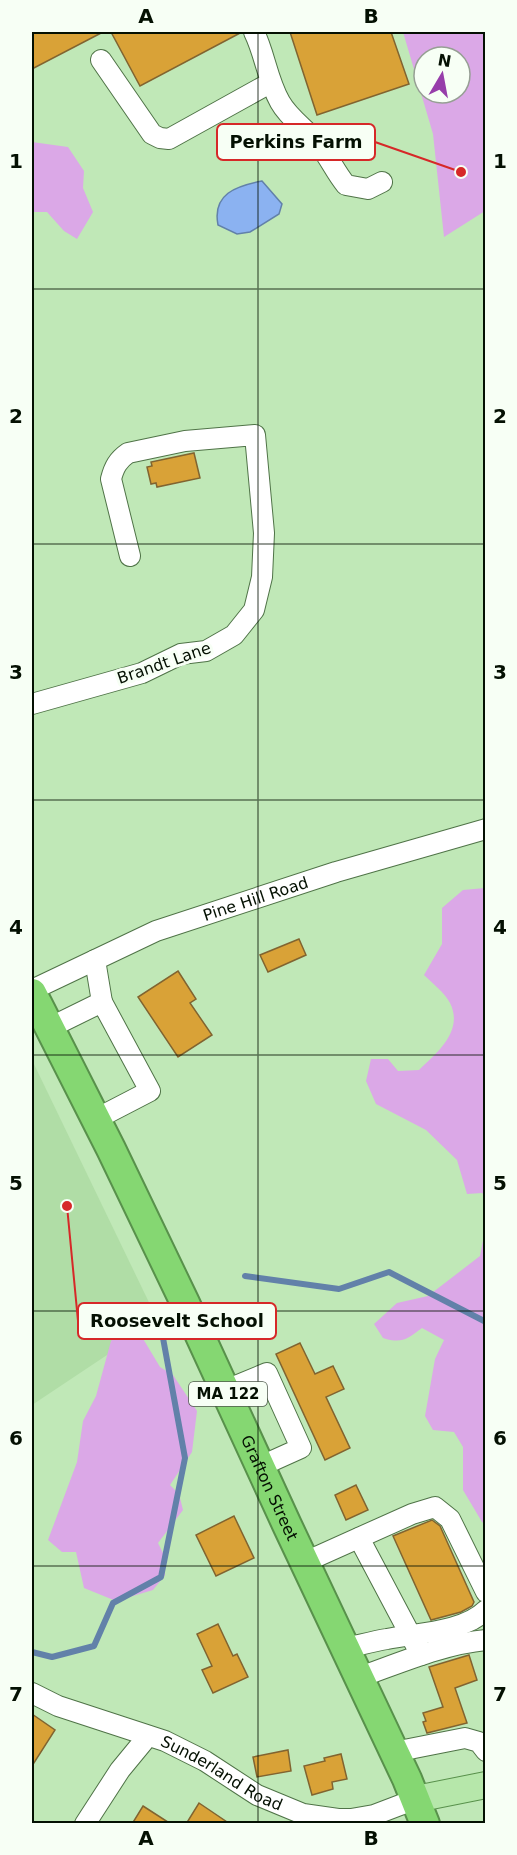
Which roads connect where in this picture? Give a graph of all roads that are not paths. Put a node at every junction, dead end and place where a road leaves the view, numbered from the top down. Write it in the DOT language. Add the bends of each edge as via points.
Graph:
graph roads {
  1 [pos="254,32"];
  2 [pos="101,60"];
  3 [pos="270,82"];
  4 [pos="382,182"];
  5 [pos="130,556"];
  6 [pos="32,704"];
  7 [pos="486,830"];
  8 [pos="95,960"];
  9 [pos="32,991"];
  10 [pos="102,1002"];
  11 [pos="49,1028"];
  12 [pos="96,1119"];
  13 [pos="226,1390"];
  14 [pos="261,1466"];
  15 [pos="359,1538"];
  16 [pos="305,1562"];
  17 [pos="486,1592"];
  18 [pos="486,1610"];
  19 [pos="412,1635"];
  20 [pos="486,1640"];
  21 [pos="346,1648"];
  22 [pos="422,1655"];
  23 [pos="360,1677"];
  24 [pos="32,1693"];
  25 [pos="148,1736"];
  26 [pos="486,1750"];
  27 [pos="394,1752"];
  28 [pos="486,1785"];
  29 [pos="420,1811"];
  30 [pos="313,1819"];
  31 [pos="85,1824"];
  1 -- 3 [label="street"];
  2 -- 3 [label="street" via="152,134 159,138 169,139"];
  3 -- 4 [label="street" via="280,103 319,145 346,185 368,189"];
  5 -- 6 [label="street, Brandt Lane" via="112,486 114,469 121,458 128,453 185,441 255,435 264,532 262,577 254,610 234,635 206,651 181,654 142,673"];
  7 -- 8 [label="street, Pine Hill Road" via="336,872 156,931"];
  8 -- 9 [label="street, Pine Hill Road"];
  8 -- 10 [label="street"];
  9 -- 11 [label="highway, Grafton Street / MA 122"];
  10 -- 11 [label="street"];
  10 -- 12 [label="street" via="150,1091"];
  11 -- 12 [label="highway, Grafton Street / MA 122"];
  12 -- 13 [label="highway, Grafton Street / MA 122"];
  13 -- 14 [label="highway, Grafton Street / MA 122"];
  13 -- 14 [label="street" via="267,1373 301,1449"];
  14 -- 16 [label="highway, Grafton Street / MA 122"];
  15 -- 16 [label="street"];
  15 -- 17 [label="street" via="435,1507 450,1519"];
  15 -- 19 [label="street"];
  16 -- 21 [label="highway, Grafton Street / MA 122"];
  18 -- 19 [label="street" via="468,1622"];
  19 -- 21 [label="street"];
  19 -- 22 [label="street"];
  20 -- 22 [label="street"];
  21 -- 23 [label="highway, Grafton Street / MA 122"];
  22 -- 23 [label="street"];
  23 -- 27 [label="highway, Grafton Street / MA 122"];
  24 -- 25 [label="street, Sunderland Road"];
  25 -- 30 [label="street, Sunderland Road" via="189,1752 268,1800"];
  25 -- 31 [label="street"];
  26 -- 27 [label="street" via="479,1742 465,1738"];
  27 -- 29 [label="highway, Grafton Street / MA 122"];
  28 -- 29 [label="main road, Sunderland Road"];
  29 -- 30 [label="street, Sunderland Road"];
}
